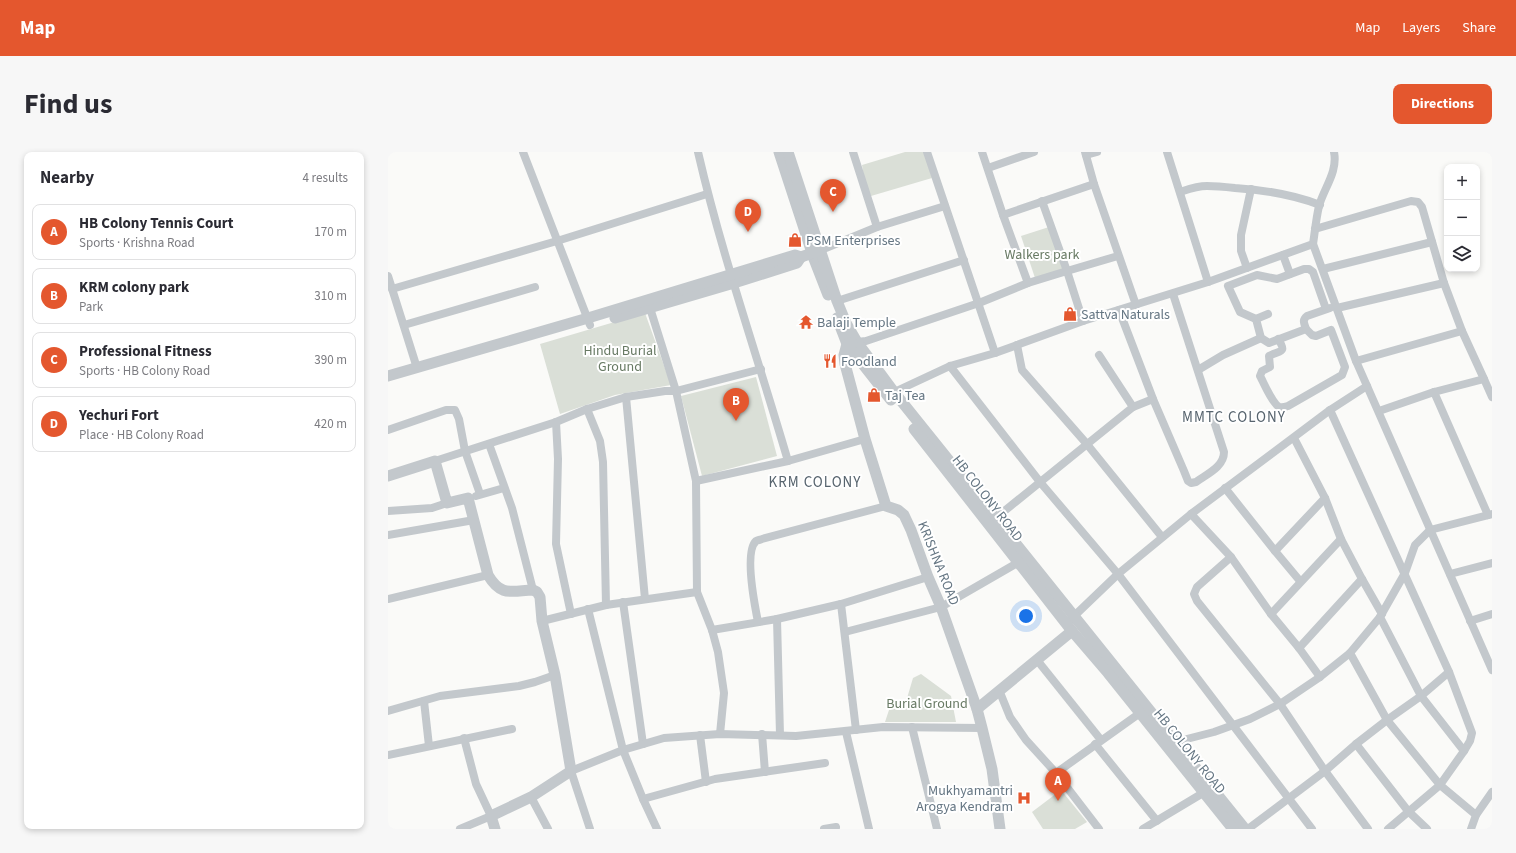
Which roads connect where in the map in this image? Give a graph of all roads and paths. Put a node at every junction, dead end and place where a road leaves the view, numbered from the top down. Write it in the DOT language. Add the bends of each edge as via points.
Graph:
graph roads {
  1 [pos="523,152"];
  2 [pos="698,152"];
  3 [pos="779,152"];
  4 [pos="788,152"];
  5 [pos="853,152"];
  6 [pos="927,152"];
  7 [pos="982,152"];
  8 [pos="1034,152"];
  9 [pos="1097,152"];
  10 [pos="1167,152"];
  11 [pos="1334,152"];
  12 [pos="1085,154"];
  13 [pos="988,168"];
  14 [pos="1094,184"];
  15 [pos="1251,189"];
  16 [pos="1180,192"];
  17 [pos="708,194"];
  18 [pos="1042,201"];
  19 [pos="1320,205"];
  20 [pos="945,206"];
  21 [pos="1002,215"];
  22 [pos="877,227"];
  23 [pos="1315,229"];
  24 [pos="557,240"];
  25 [pos="1432,242"];
  26 [pos="1313,244"];
  27 [pos="816,252"];
  28 [pos="1283,255"];
  29 [pos="1118,256"];
  30 [pos="964,260"];
  31 [pos="1247,268"];
  32 [pos="1323,269"];
  33 [pos="1067,271"];
  34 [pos="1290,274"];
  35 [pos="388,276"];
  36 [pos="1224,277"];
  37 [pos="732,279"];
  38 [pos="1208,282"];
  39 [pos="1028,283"];
  40 [pos="1444,283"];
  41 [pos="1228,286"];
  42 [pos="535,287"];
  43 [pos="392,289"];
  44 [pos="1173,294"];
  45 [pos="837,301"];
  46 [pos="978,303"];
  47 [pos="1136,305"];
  48 [pos="1336,307"];
  49 [pos="650,308"];
  50 [pos="1326,309"];
  51 [pos="1119,310"];
  52 [pos="1268,314"];
  53 [pos="1256,319"];
  54 [pos="1083,321"];
  55 [pos="589,322"];
  56 [pos="404,325"];
  57 [pos="1343,325"];
  58 [pos="1306,329"];
  59 [pos="1331,330"];
  60 [pos="1462,331"];
  61 [pos="1261,338"];
  62 [pos="1278,339"];
  63 [pos="852,343"];
  64 [pos="1017,345"];
  65 [pos="995,353"];
  66 [pos="1099,355"];
  67 [pos="1356,361"];
  68 [pos="950,366"];
  69 [pos="417,368"];
  70 [pos="761,369"];
  71 [pos="1198,370"];
  72 [pos="388,376"];
  73 [pos="1484,379"];
  74 [pos="388,384"];
  75 [pos="1367,386"];
  76 [pos="676,391"];
  77 [pos="1434,392"];
  78 [pos="891,393"];
  79 [pos="626,396"];
  80 [pos="1492,397"];
  81 [pos="1153,399"];
  82 [pos="1133,407"];
  83 [pos="587,409"];
  84 [pos="1330,410"];
  85 [pos="1379,411"];
  86 [pos="556,422"];
  87 [pos="388,430"];
  88 [pos="1294,438"];
  89 [pos="865,439"];
  90 [pos="1086,443"];
  91 [pos="489,444"];
  92 [pos="465,451"];
  93 [pos="435,461"];
  94 [pos="788,461"];
  95 [pos="388,476"];
  96 [pos="696,481"];
  97 [pos="1040,482"];
  98 [pos="504,488"];
  99 [pos="1225,488"];
  100 [pos="480,494"];
  101 [pos="468,498"];
  102 [pos="1325,498"];
  103 [pos="447,503"];
  104 [pos="886,506"];
  105 [pos="388,511"];
  106 [pos="1191,514"];
  107 [pos="1490,514"];
  108 [pos="474,520"];
  109 [pos="992,520"];
  110 [pos="1430,530"];
  111 [pos="388,535"];
  112 [pos="1162,537"];
  113 [pos="1341,539"];
  114 [pos="1274,550"];
  115 [pos="1231,557"];
  116 [pos="1019,562"];
  117 [pos="1492,563"];
  118 [pos="1405,573"];
  119 [pos="1118,574"];
  120 [pos="1450,574"];
  121 [pos="488,575"];
  122 [pos="928,577"];
  123 [pos="1362,579"];
  124 [pos="1300,581"];
  125 [pos="533,590"];
  126 [pos="697,592"];
  127 [pos="388,599"];
  128 [pos="645,599"];
  129 [pos="623,602"];
  130 [pos="841,604"];
  131 [pos="606,605"];
  132 [pos="941,607"];
  133 [pos="588,609"];
  134 [pos="571,614"];
  135 [pos="1271,614"];
  136 [pos="1492,614"];
  137 [pos="1381,615"];
  138 [pos="777,619"];
  139 [pos="542,621"];
  140 [pos="1470,621"];
  141 [pos="758,622"];
  142 [pos="1071,624"];
  143 [pos="712,630"];
  144 [pos="845,632"];
  145 [pos="1299,648"];
  146 [pos="1350,653"];
  147 [pos="1037,660"];
  148 [pos="1492,670"];
  149 [pos="1449,672"];
  150 [pos="555,675"];
  151 [pos="1320,677"];
  152 [pos="999,690"];
  153 [pos="1421,696"];
  154 [pos="424,701"];
  155 [pos="1280,704"];
  156 [pos="977,709"];
  157 [pos="388,711"];
  158 [pos="1140,713"];
  159 [pos="1387,720"];
  160 [pos="1233,725"];
  161 [pos="912,727"];
  162 [pos="982,728"];
  163 [pos="512,729"];
  164 [pos="856,730"];
  165 [pos="846,732"];
  166 [pos="720,734"];
  167 [pos="762,734"];
  168 [pos="700,735"];
  169 [pos="780,735"];
  170 [pos="464,738"];
  171 [pos="1098,742"];
  172 [pos="1175,742"];
  173 [pos="643,744"];
  174 [pos="1356,744"];
  175 [pos="429,746"];
  176 [pos="623,750"];
  177 [pos="1464,751"];
  178 [pos="388,755"];
  179 [pos="825,763"];
  180 [pos="571,771"];
  181 [pos="1325,771"];
  182 [pos="765,772"];
  183 [pos="1056,773"];
  184 [pos="706,782"];
  185 [pos="1440,785"];
  186 [pos="1208,790"];
  187 [pos="1492,792"];
  188 [pos="532,797"];
  189 [pos="643,799"];
  190 [pos="1289,799"];
  191 [pos="1408,811"];
  192 [pos="1476,815"];
  193 [pos="490,816"];
  194 [pos="1157,821"];
  195 [pos="836,827"];
  196 [pos="460,829"];
  197 [pos="495,829"];
  198 [pos="548,829"];
  199 [pos="590,829"];
  200 [pos="657,829"];
  201 [pos="824,829"];
  202 [pos="869,829"];
  203 [pos="937,829"];
  204 [pos="1000,829"];
  205 [pos="1099,829"];
  206 [pos="1144,829"];
  207 [pos="1233,829"];
  208 [pos="1245,829"];
  209 [pos="1248,829"];
  210 [pos="1312,829"];
  211 [pos="1368,829"];
  212 [pos="1388,829"];
  213 [pos="1427,829"];
  214 [pos="1471,829"];
  1 -- 24 [label="street"];
  2 -- 17 [label="street"];
  3 -- 27 [label="street, HB COLONY ROAD"];
  4 -- 27 [label="street"];
  5 -- 22 [label="street"];
  6 -- 20 [label="street"];
  7 -- 13 [label="street"];
  8 -- 13 [label="street"];
  9 -- 12 [label="street"];
  10 -- 16 [label="street"];
  11 -- 19 [label="street" via="1336,159 1331,179"];
  12 -- 14 [label="street"];
  13 -- 21 [label="street"];
  14 -- 18 [label="street"];
  14 -- 29 [label="street"];
  15 -- 16 [label="street" via="1208,186"];
  15 -- 19 [label="street" via="1282,193"];
  15 -- 31 [label="street" via="1241,235 1241,251"];
  16 -- 38 [label="street"];
  17 -- 24 [label="street"];
  17 -- 37 [label="street"];
  18 -- 21 [label="street"];
  18 -- 33 [label="street"];
  19 -- 23 [label="street"];
  20 -- 22 [label="street"];
  20 -- 30 [label="street"];
  21 -- 39 [label="street"];
  22 -- 27 [label="street"];
  23 -- 25 [label="street" via="1412,201 1418,202 1422,207"];
  23 -- 26 [label="street"];
  24 -- 43 [label="street"];
  24 -- 55 [label="street"];
  25 -- 32 [label="street"];
  25 -- 40 [label="street"];
  26 -- 28 [label="street"];
  26 -- 32 [label="street"];
  27 -- 37 [label="street" via="801,257 795,255"];
  27 -- 45 [label="street"];
  27 -- 63 [label="street, HB COLONY ROAD"];
  28 -- 31 [label="street"];
  28 -- 34 [label="street"];
  29 -- 33 [label="street"];
  29 -- 47 [label="street"];
  30 -- 45 [label="street"];
  30 -- 46 [label="street"];
  31 -- 36 [label="street"];
  32 -- 48 [label="street"];
  33 -- 39 [label="street"];
  33 -- 54 [label="street"];
  34 -- 41 [label="street" via="1277,279 1257,275"];
  34 -- 50 [label="street" via="1304,269 1313,272"];
  35 -- 43 [label="street"];
  36 -- 38 [label="street"];
  36 -- 41 [label="street"];
  37 -- 49 [label="street"];
  37 -- 55 [label="street"];
  37 -- 70 [label="street"];
  38 -- 44 [label="street"];
  39 -- 46 [label="street"];
  40 -- 48 [label="street"];
  40 -- 60 [label="street"];
  41 -- 53 [label="street" via="1240,312"];
  42 -- 56 [label="street"];
  43 -- 56 [label="street"];
  44 -- 47 [label="street"];
  44 -- 71 [label="street"];
  45 -- 63 [label="street"];
  46 -- 63 [label="street" via="866,341"];
  46 -- 65 [label="street"];
  47 -- 51 [label="street"];
  48 -- 50 [label="street"];
  48 -- 57 [label="street"];
  49 -- 55 [label="street"];
  49 -- 76 [label="street"];
  50 -- 58 [label="street" via="1304,318"];
  51 -- 54 [label="street"];
  51 -- 81 [label="street"];
  52 -- 53 [label="street"];
  53 -- 61 [label="street"];
  54 -- 64 [label="street"];
  55 -- 69 [label="street"];
  55 -- 74 [label="street"];
  56 -- 69 [label="street"];
  57 -- 59 [label="street"];
  57 -- 67 [label="street"];
  58 -- 59 [label="street" via="1312,336"];
  58 -- 62 [label="street"];
  59 -- 62 [label="street" via="1345,367 1344,372 1283,408 1274,403 1260,376 1262,371 1270,366 1269,356 1282,350"];
  60 -- 67 [label="street"];
  60 -- 73 [label="street"];
  61 -- 62 [label="street" via="1268,342"];
  61 -- 71 [label="street" via="1223,355"];
  63 -- 78 [label="street, HB COLONY ROAD"];
  63 -- 89 [label="street" via="844,355 845,364"];
  64 -- 65 [label="street"];
  64 -- 90 [label="street" via="1022,370"];
  65 -- 68 [label="street"];
  66 -- 82 [label="street"];
  67 -- 75 [label="street"];
  68 -- 78 [label="street"];
  68 -- 97 [label="street"];
  69 -- 72 [label="street"];
  70 -- 76 [label="street"];
  70 -- 94 [label="street"];
  71 -- 81 [label="street" via="1224,458 1196,482 1188,481"];
  73 -- 77 [label="street"];
  73 -- 80 [label="street"];
  75 -- 84 [label="street"];
  75 -- 85 [label="street"];
  76 -- 79 [label="street"];
  76 -- 96 [label="street"];
  77 -- 85 [label="street"];
  77 -- 107 [label="street"];
  78 -- 109 [label="street, HB COLONY ROAD"];
  79 -- 83 [label="street"];
  79 -- 128 [label="street"];
  81 -- 82 [label="street"];
  82 -- 90 [label="street"];
  83 -- 86 [label="street"];
  83 -- 131 [label="street" via="600,441 603,462"];
  84 -- 88 [label="street"];
  84 -- 118 [label="street"];
  85 -- 110 [label="street"];
  86 -- 91 [label="street"];
  86 -- 134 [label="street" via="556,544"];
  87 -- 92 [label="street" via="446,410 455,410"];
  88 -- 99 [label="street"];
  88 -- 102 [label="street"];
  89 -- 94 [label="street"];
  89 -- 104 [label="street"];
  90 -- 97 [label="street"];
  90 -- 112 [label="street"];
  91 -- 92 [label="street"];
  91 -- 98 [label="street"];
  92 -- 93 [label="street"];
  92 -- 100 [label="street"];
  93 -- 95 [label="street"];
  93 -- 103 [label="street"];
  94 -- 96 [label="street"];
  96 -- 126 [label="street"];
  97 -- 109 [label="street"];
  97 -- 119 [label="street"];
  98 -- 100 [label="street"];
  98 -- 125 [label="street" via="512,508"];
  99 -- 106 [label="street"];
  99 -- 114 [label="street"];
  100 -- 101 [label="street"];
  101 -- 103 [label="street"];
  101 -- 108 [label="street"];
  102 -- 113 [label="street"];
  102 -- 114 [label="street"];
  103 -- 105 [label="street" via="432,508"];
  104 -- 122 [label="street, KRISHNA ROAD" via="904,515"];
  104 -- 141 [label="street" via="756,542 753,546 750,574"];
  106 -- 112 [label="street"];
  106 -- 115 [label="street"];
  107 -- 110 [label="street"];
  108 -- 111 [label="street"];
  108 -- 121 [label="street"];
  109 -- 116 [label="street, HB COLONY ROAD"];
  109 -- 142 [label="street"];
  110 -- 118 [label="street" via="1415,545"];
  110 -- 120 [label="street"];
  112 -- 119 [label="street"];
  113 -- 123 [label="street"];
  113 -- 124 [label="street"];
  114 -- 124 [label="street"];
  115 -- 135 [label="street"];
  115 -- 155 [label="street" via="1197,587 1194,594"];
  116 -- 132 [label="street"];
  116 -- 142 [label="street, HB COLONY ROAD"];
  117 -- 120 [label="street"];
  118 -- 137 [label="street"];
  118 -- 149 [label="street"];
  119 -- 142 [label="street"];
  119 -- 160 [label="street"];
  120 -- 140 [label="street"];
  121 -- 125 [label="street" via="494,585 502,590"];
  121 -- 127 [label="street"];
  122 -- 130 [label="street"];
  122 -- 132 [label="street, KRISHNA ROAD"];
  123 -- 137 [label="street"];
  123 -- 145 [label="street"];
  124 -- 135 [label="street"];
  125 -- 139 [label="street" via="540,597"];
  126 -- 128 [label="street"];
  126 -- 143 [label="street"];
  128 -- 129 [label="street"];
  129 -- 131 [label="street"];
  129 -- 173 [label="street"];
  130 -- 138 [label="street"];
  130 -- 144 [label="street"];
  131 -- 133 [label="street"];
  132 -- 144 [label="street"];
  132 -- 156 [label="street, KRISHNA ROAD"];
  133 -- 134 [label="street"];
  133 -- 176 [label="street"];
  134 -- 139 [label="street"];
  135 -- 145 [label="street"];
  136 -- 140 [label="street"];
  137 -- 146 [label="street"];
  137 -- 153 [label="street"];
  138 -- 141 [label="street"];
  138 -- 169 [label="street"];
  139 -- 150 [label="street"];
  140 -- 148 [label="street"];
  141 -- 143 [label="street"];
  142 -- 147 [label="street"];
  142 -- 158 [label="street, HB COLONY ROAD"];
  142 -- 172 [label="street"];
  143 -- 166 [label="street" via="724,693"];
  144 -- 164 [label="street"];
  145 -- 151 [label="street"];
  146 -- 151 [label="street"];
  146 -- 159 [label="street"];
  147 -- 152 [label="street"];
  147 -- 171 [label="street"];
  149 -- 153 [label="street"];
  149 -- 177 [label="street" via="1472,733"];
  150 -- 154 [label="street" via="520,686 440,696"];
  150 -- 180 [label="street"];
  151 -- 155 [label="street"];
  152 -- 156 [label="street"];
  152 -- 183 [label="street" via="1010,718"];
  153 -- 159 [label="street"];
  153 -- 177 [label="street"];
  154 -- 157 [label="street"];
  154 -- 175 [label="street"];
  155 -- 160 [label="street"];
  155 -- 181 [label="street"];
  156 -- 162 [label="street, KRISHNA ROAD"];
  158 -- 171 [label="street"];
  158 -- 186 [label="street, HB COLONY ROAD"];
  159 -- 174 [label="street"];
  159 -- 185 [label="street"];
  160 -- 172 [label="street"];
  160 -- 190 [label="street"];
  161 -- 162 [label="street"];
  161 -- 164 [label="street"];
  161 -- 203 [label="street"];
  162 -- 204 [label="street, KRISHNA ROAD" via="992,769"];
  163 -- 170 [label="street"];
  164 -- 165 [label="street"];
  165 -- 169 [label="street"];
  165 -- 202 [label="street"];
  166 -- 167 [label="street"];
  166 -- 168 [label="street"];
  167 -- 169 [label="street"];
  167 -- 182 [label="street"];
  168 -- 173 [label="street" via="664,738"];
  168 -- 184 [label="street"];
  170 -- 175 [label="street"];
  170 -- 193 [label="street" via="476,784"];
  171 -- 183 [label="street"];
  171 -- 194 [label="street"];
  172 -- 186 [label="street"];
  173 -- 176 [label="street"];
  174 -- 181 [label="street"];
  174 -- 191 [label="street"];
  175 -- 178 [label="street"];
  176 -- 180 [label="street"];
  176 -- 189 [label="street"];
  177 -- 185 [label="street"];
  179 -- 182 [label="street"];
  180 -- 188 [label="street"];
  180 -- 199 [label="street"];
  181 -- 190 [label="street"];
  181 -- 211 [label="street"];
  182 -- 184 [label="street"];
  183 -- 205 [label="street"];
  184 -- 189 [label="street"];
  185 -- 191 [label="street"];
  185 -- 192 [label="street"];
  186 -- 194 [label="street"];
  186 -- 207 [label="street, HB COLONY ROAD"];
  186 -- 208 [label="street"];
  187 -- 192 [label="street"];
  188 -- 193 [label="street"];
  188 -- 198 [label="street"];
  189 -- 200 [label="street"];
  190 -- 209 [label="street"];
  190 -- 210 [label="street"];
  191 -- 212 [label="street"];
  191 -- 213 [label="street"];
  192 -- 214 [label="street"];
  193 -- 196 [label="street"];
  193 -- 197 [label="street"];
  194 -- 206 [label="street"];
  195 -- 201 [label="street"];
}
